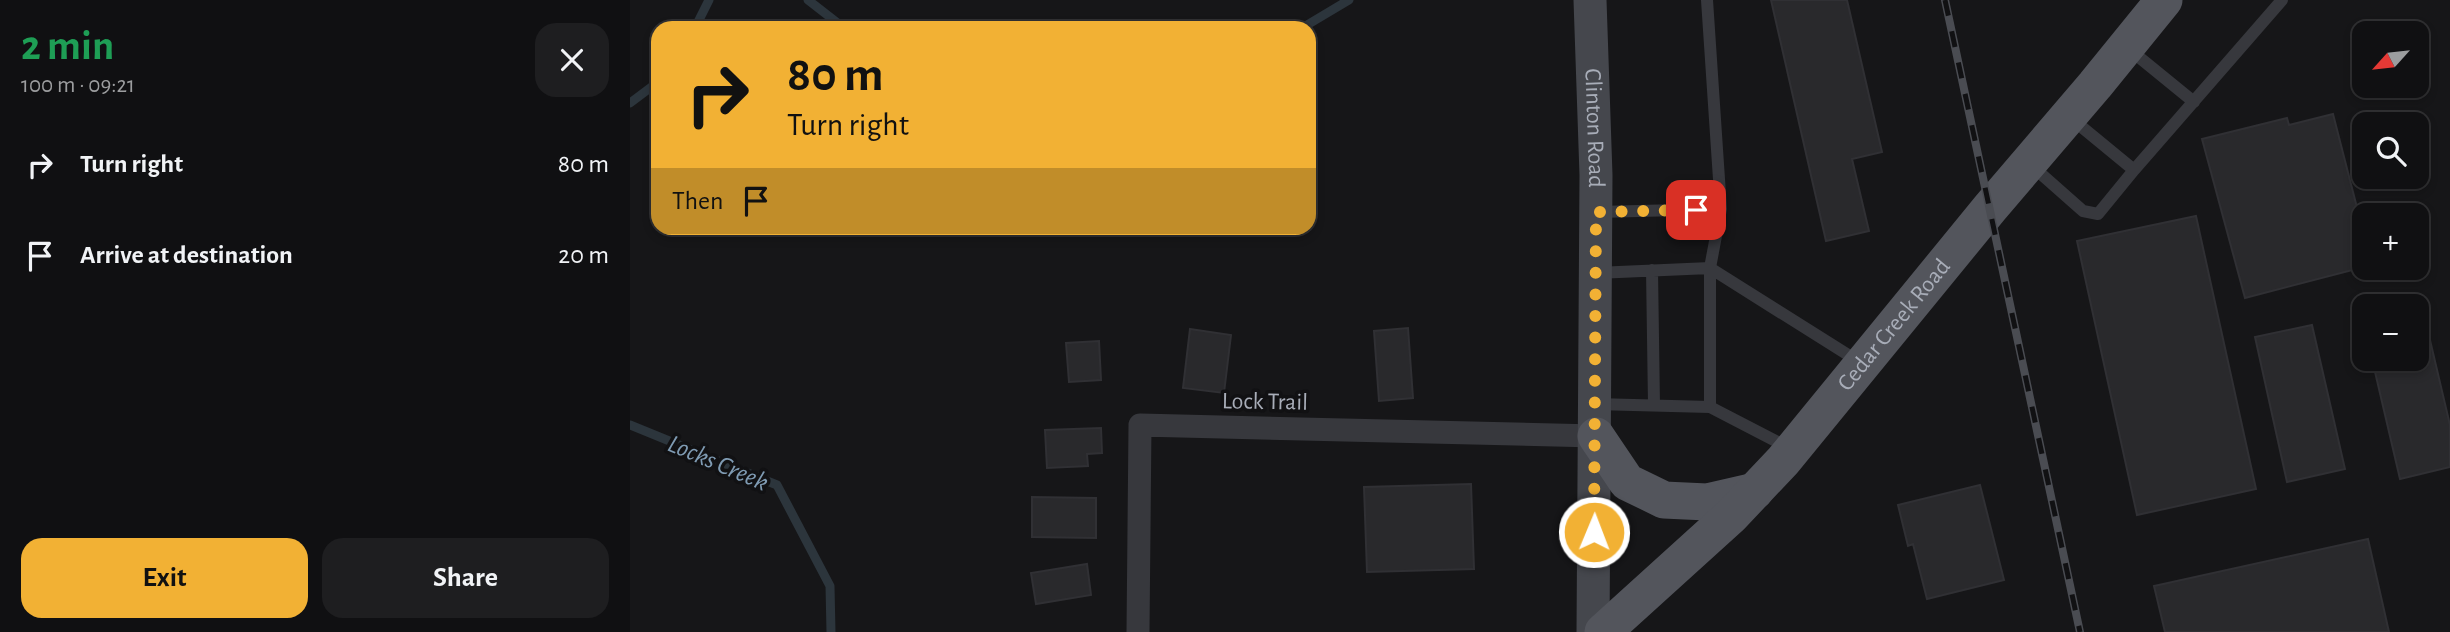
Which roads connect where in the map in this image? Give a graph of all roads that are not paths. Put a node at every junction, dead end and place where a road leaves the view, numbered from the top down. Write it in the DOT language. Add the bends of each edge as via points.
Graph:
graph roads {
  1 [pos="1590,0"];
  2 [pos="1707,0"];
  3 [pos="2164,0"];
  4 [pos="2276,2"];
  5 [pos="2126,47"];
  6 [pos="2194,102"];
  7 [pos="2068,116"];
  8 [pos="2029,162"];
  9 [pos="2134,170"];
  10 [pos="1721,209"];
  11 [pos="1596,212"];
  12 [pos="1710,268"];
  13 [pos="1652,270"];
  14 [pos="1596,273"];
  15 [pos="1863,363"];
  16 [pos="1654,405"];
  17 [pos="1710,407"];
  18 [pos="1595,420"];
  19 [pos="1792,450"];
  20 [pos="1755,491"];
  21 [pos="1138,632"];
  22 [pos="1593,632"];
  23 [pos="1604,632"];
  1 -- 11 [label="main road, Clinton Road"];
  2 -- 10 [label="lane"];
  3 -- 5 [label="main road, Cedar Creek Road"];
  4 -- 6 [label="lane"];
  5 -- 6 [label="lane"];
  5 -- 7 [label="main road, Cedar Creek Road"];
  6 -- 9 [label="lane"];
  7 -- 8 [label="main road, Cedar Creek Road"];
  7 -- 9 [label="lane"];
  8 -- 9 [label="lane" via="2083,211 2098,214"];
  8 -- 15 [label="main road, Cedar Creek Road"];
  10 -- 11 [label="lane"];
  10 -- 12 [label="lane"];
  11 -- 14 [label="main road, Clinton Road"];
  12 -- 13 [label="lane"];
  12 -- 15 [label="lane"];
  12 -- 17 [label="lane"];
  13 -- 14 [label="lane"];
  13 -- 16 [label="lane"];
  14 -- 18 [label="main road, Clinton Road"];
  15 -- 19 [label="main road, Cedar Creek Road"];
  16 -- 17 [label="lane"];
  16 -- 18 [label="lane"];
  17 -- 19 [label="lane"];
  18 -- 20 [label="main road" via="1627,482 1664,500 1707,502"];
  18 -- 21 [label="street, Lock Trail" via="1140,425"];
  18 -- 22 [label="main road, Clinton Road"];
  19 -- 20 [label="main road, Cedar Creek Road"];
  20 -- 23 [label="main road, Cedar Creek Road"];
}
